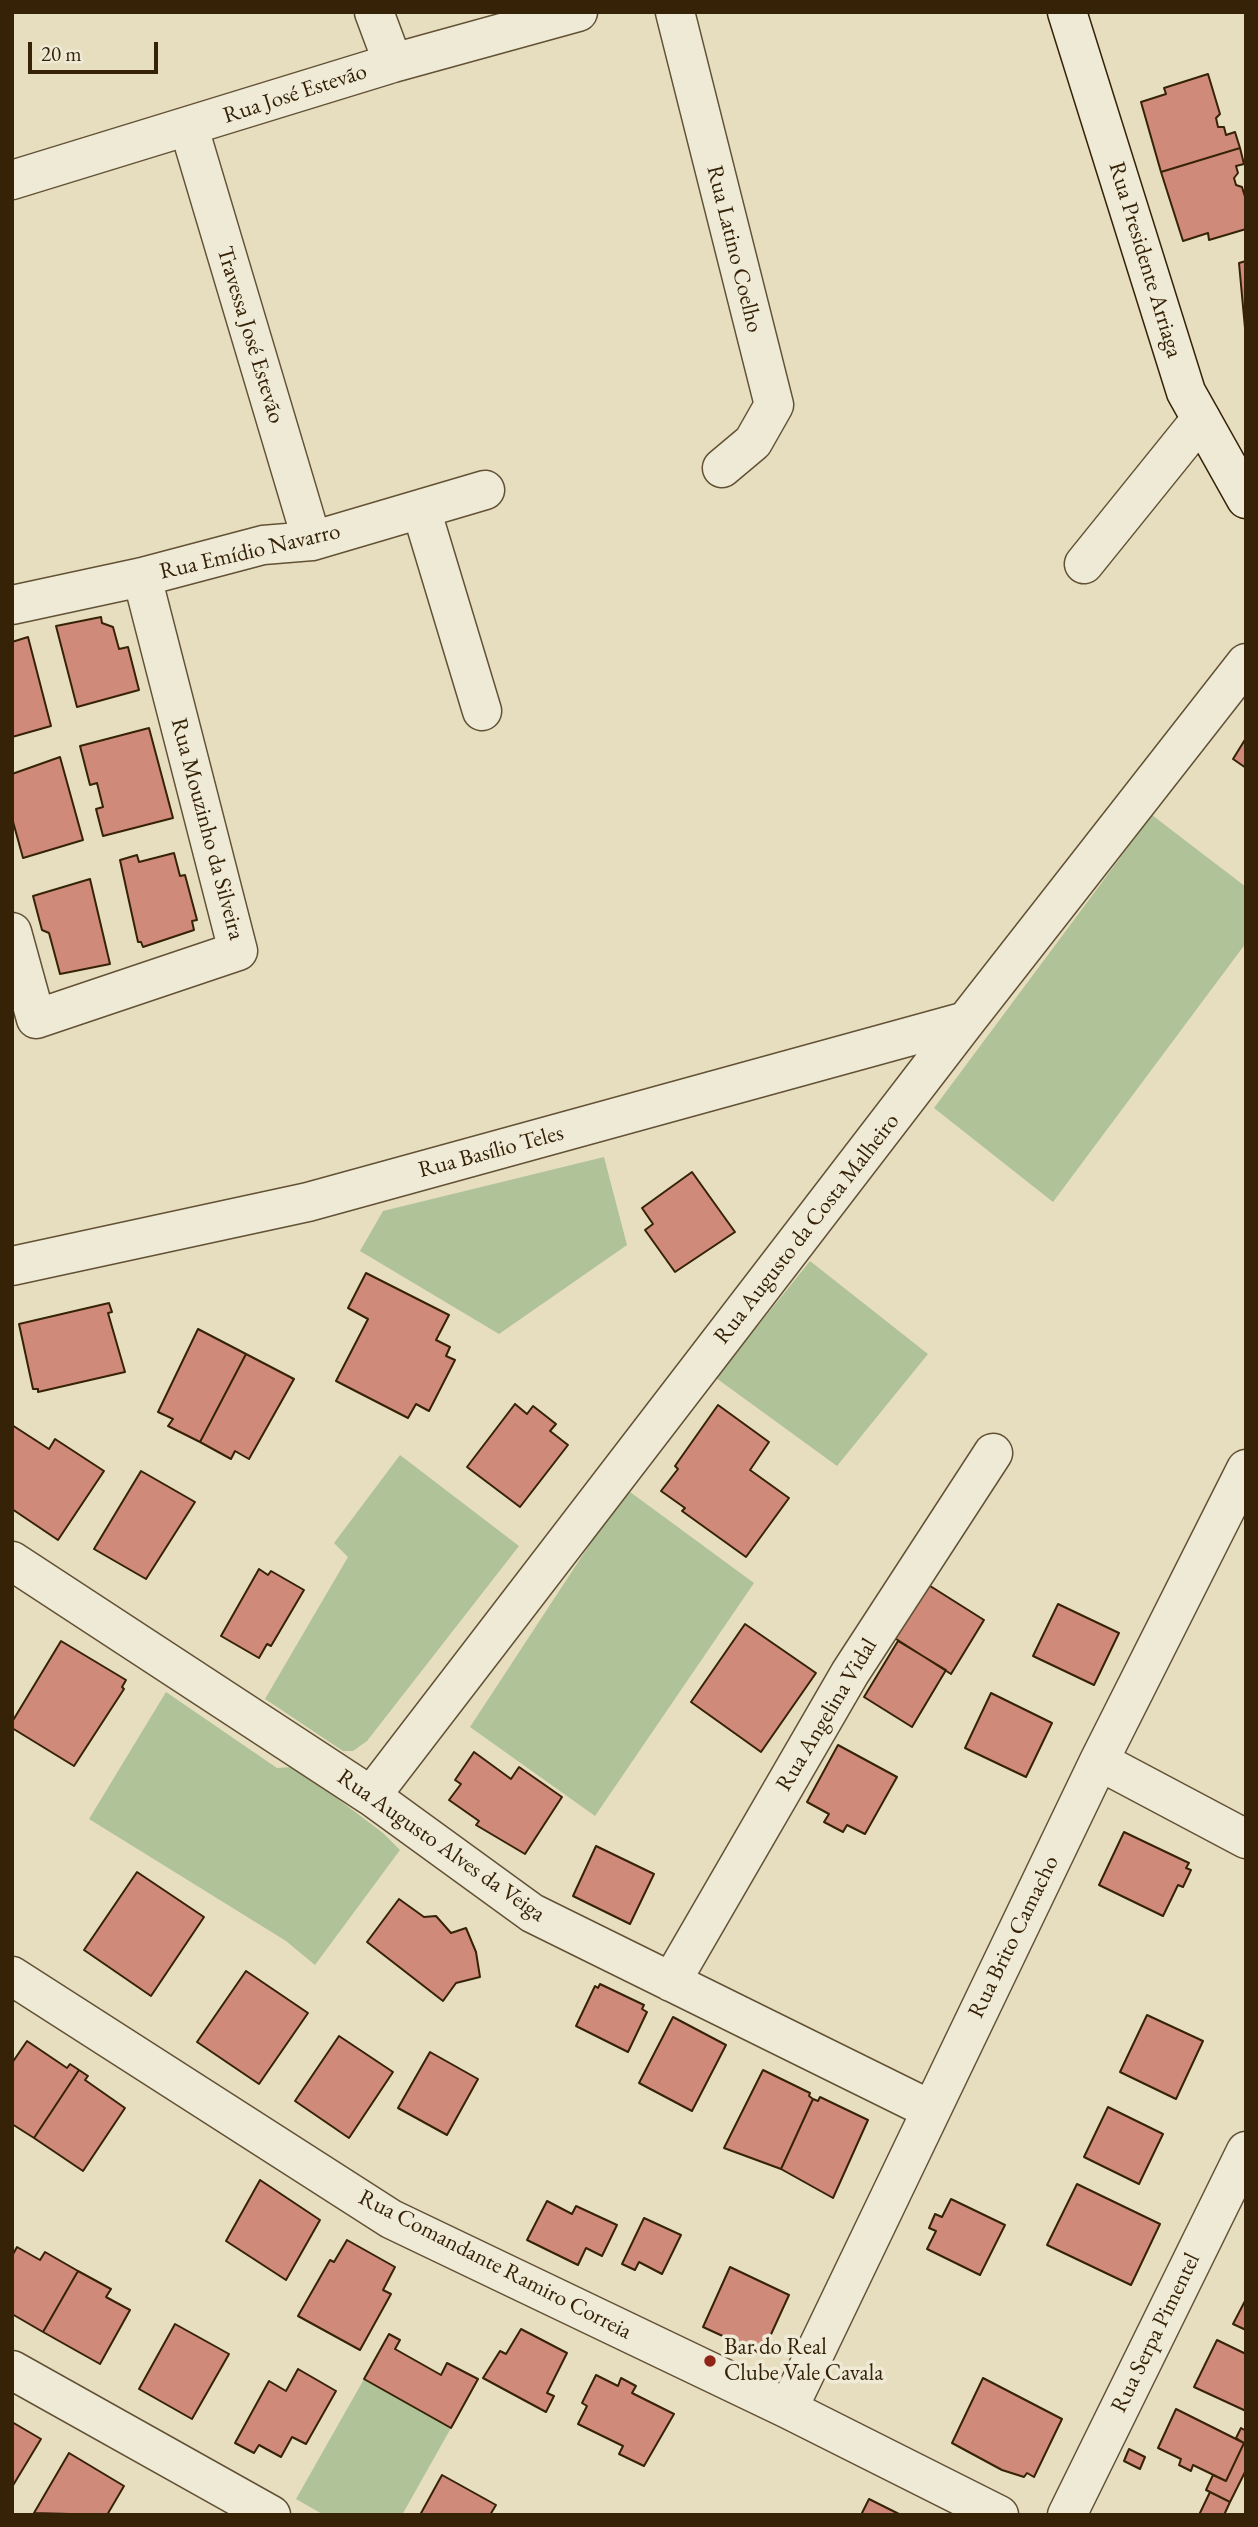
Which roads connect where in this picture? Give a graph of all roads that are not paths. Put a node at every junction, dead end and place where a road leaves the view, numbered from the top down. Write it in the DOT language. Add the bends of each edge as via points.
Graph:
graph roads {
  1 [pos="374,12"];
  2 [pos="578,12"];
  3 [pos="675,12"];
  4 [pos="1067,12"];
  5 [pos="393,63"];
  6 [pos="189,128"];
  7 [pos="12,180"];
  8 [pos="1201,419"];
  9 [pos="722,468"];
  10 [pos="485,490"];
  11 [pos="1246,499"];
  12 [pos="421,509"];
  13 [pos="312,541"];
  14 [pos="1084,564"];
  15 [pos="142,577"];
  16 [pos="12,605"];
  17 [pos="1246,663"];
  18 [pos="482,711"];
  19 [pos="12,932"];
  20 [pos="966,1021"];
  21 [pos="12,1266"];
  22 [pos="993,1453"];
  23 [pos="1246,1469"];
  24 [pos="12,1561"];
  25 [pos="1099,1761"];
  26 [pos="371,1796"];
  27 [pos="1246,1839"];
  28 [pos="12,1976"];
  29 [pos="671,1982"];
  30 [pos="931,2110"];
  31 [pos="1246,2151"];
  32 [pos="12,2370"];
  33 [pos="788,2409"];
  34 [pos="271,2515"];
  35 [pos="999,2515"];
  36 [pos="1067,2515"];
  1 -- 5 [label="street"];
  2 -- 5 [label="street, Rua José Estevão"];
  3 -- 9 [label="street, Rua Latino Coelho" via="774,405 754,442"];
  4 -- 8 [label="street, Rua Presidente Arriaga" via="1186,392"];
  5 -- 6 [label="street, Rua José Estevão"];
  6 -- 7 [label="street, Rua José Estevão"];
  6 -- 13 [label="street, Travessa José Estevão"];
  8 -- 11 [label="street, Rua Presidente Arriaga"];
  8 -- 14 [label="street"];
  10 -- 12 [label="street, Rua Emídio Navarro"];
  12 -- 13 [label="street, Rua Emídio Navarro"];
  12 -- 18 [label="street"];
  13 -- 15 [label="street, Rua Emídio Navarro" via="263,544"];
  15 -- 16 [label="street, Rua Emídio Navarro"];
  15 -- 19 [label="street, Rua Mouzinho da Silveira" via="239,951 36,1019"];
  17 -- 20 [label="street, Rua Augusto da Costa Malheiro"];
  20 -- 21 [label="street, Rua Basílio Teles" via="309,1202"];
  20 -- 26 [label="street, Rua Augusto da Costa Malheiro"];
  22 -- 29 [label="street, Rua Angelina Vidal" via="850,1674"];
  23 -- 25 [label="street, Rua Brito Camacho"];
  24 -- 26 [label="street, Rua Augusto Alves da Veiga"];
  25 -- 27 [label="street"];
  25 -- 30 [label="street, Rua Brito Camacho"];
  26 -- 29 [label="street, Rua Augusto Alves da Veiga" via="532,1913"];
  28 -- 33 [label="street, Rua Comandante Ramiro Correia" via="391,2219"];
  29 -- 30 [label="street, Rua Augusto Alves da Veiga"];
  30 -- 33 [label="street, Rua Brito Camacho"];
  31 -- 36 [label="street, Rua Serpa Pimentel"];
  32 -- 34 [label="street"];
  33 -- 35 [label="street, Rua Comandante Ramiro Correia"];
}
